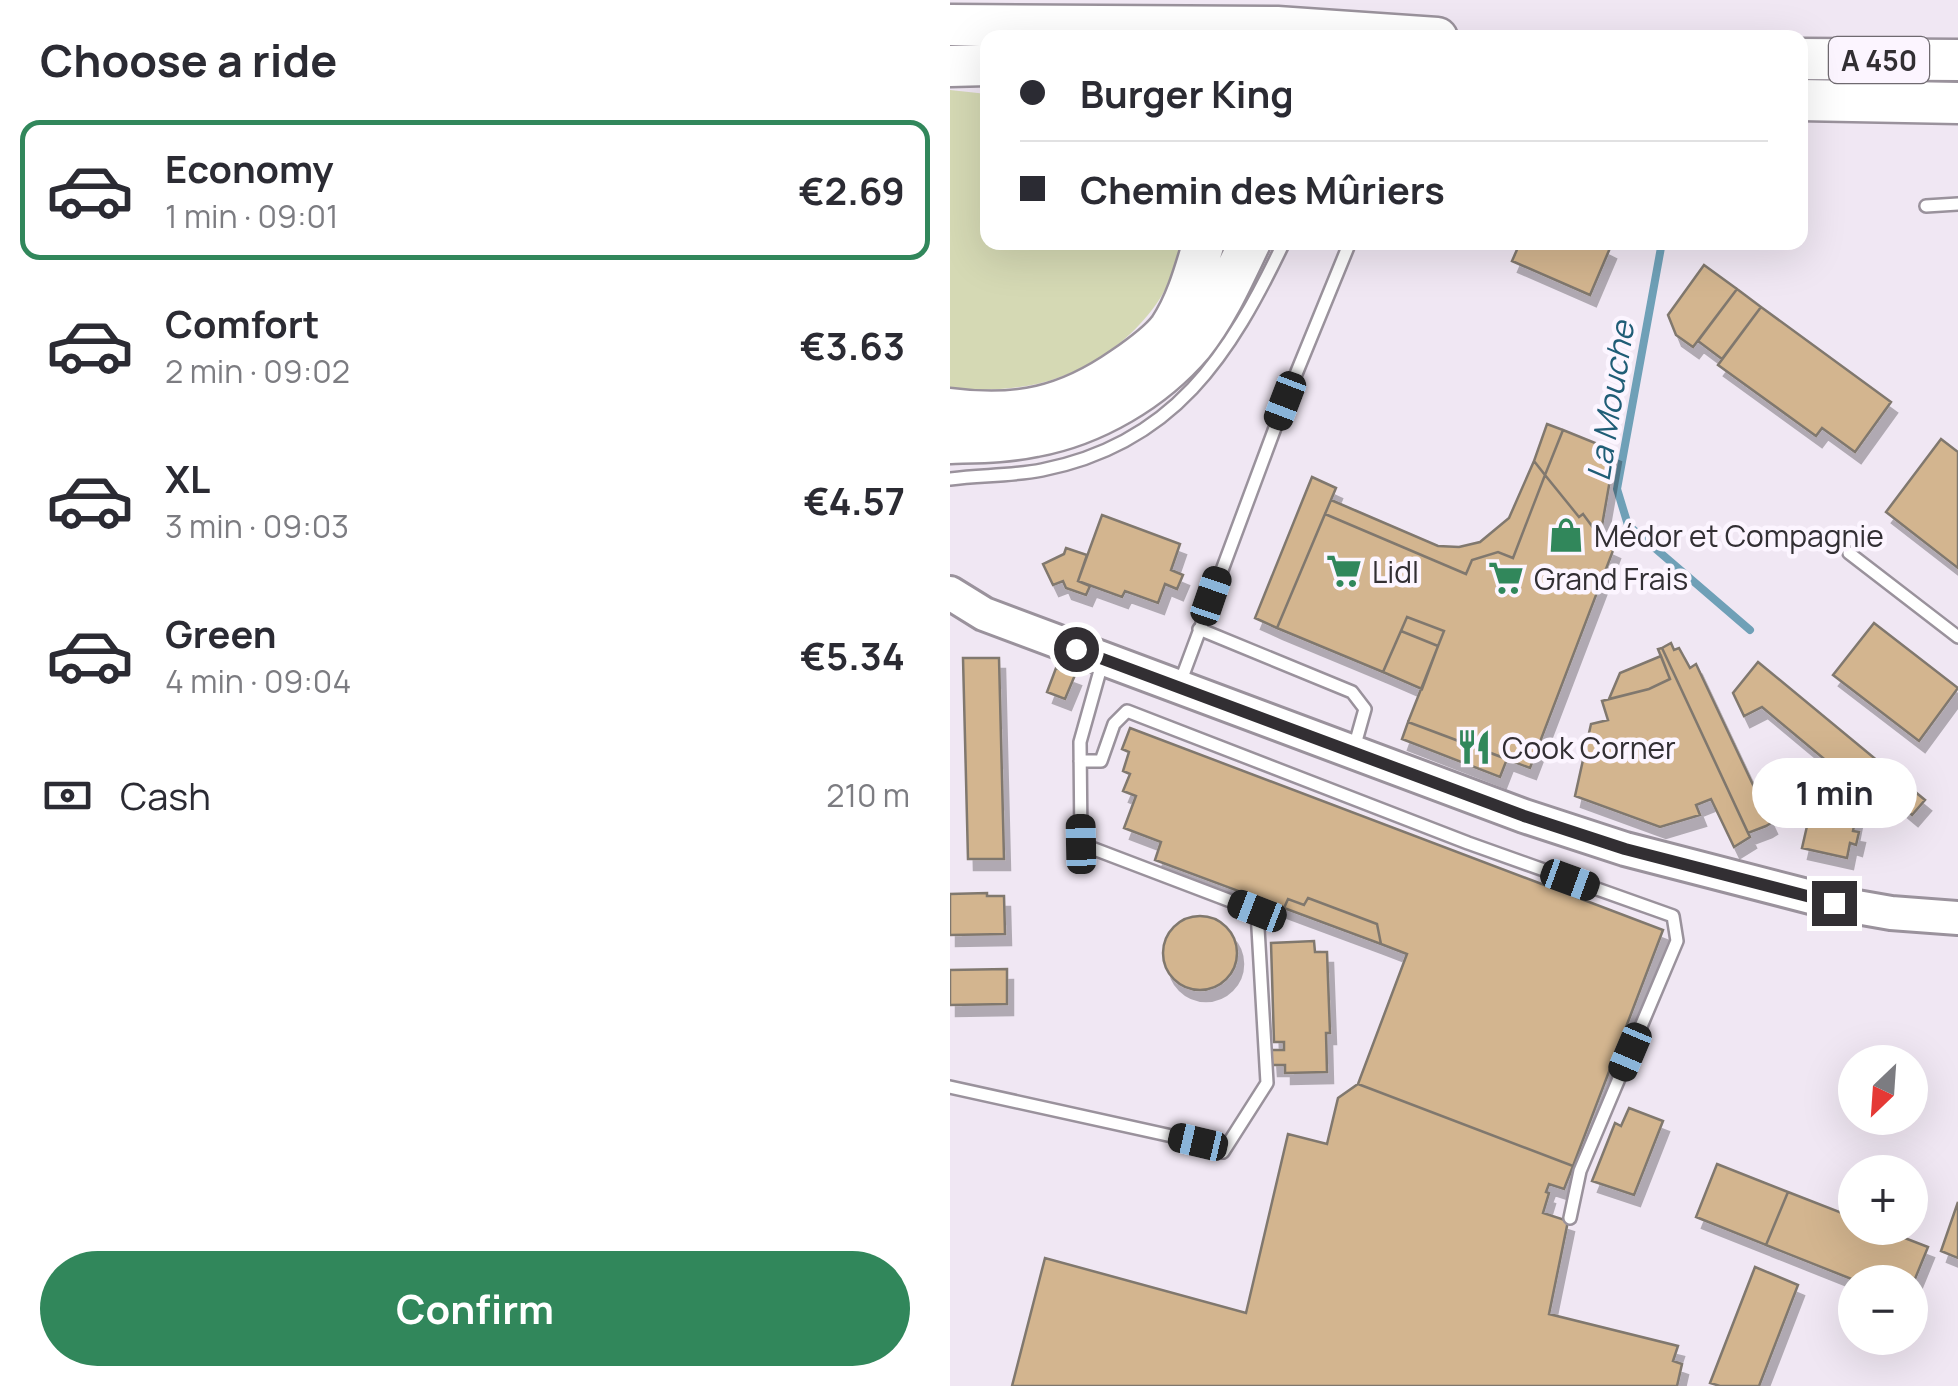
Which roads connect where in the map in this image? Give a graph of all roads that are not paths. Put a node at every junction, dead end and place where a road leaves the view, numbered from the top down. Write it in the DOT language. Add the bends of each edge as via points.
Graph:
graph roads {
  1 [pos="950,25"];
  2 [pos="1321,30"];
  3 [pos="1808,59"];
  4 [pos="1958,60"];
  5 [pos="980,65"];
  6 [pos="950,66"];
  7 [pos="1808,100"];
  8 [pos="1958,103"];
  9 [pos="1958,204"];
  10 [pos="1926,206"];
  11 [pos="1202,250"];
  12 [pos="1246,250"];
  13 [pos="1280,250"];
  14 [pos="1347,250"];
  15 [pos="950,409"];
  16 [pos="950,443"];
  17 [pos="950,479"];
  18 [pos="1849,553"];
  19 [pos="950,593"];
  20 [pos="950,608"];
  21 [pos="984,614"];
  22 [pos="1200,630"];
  23 [pos="1958,636"];
  24 [pos="1103,658"];
  25 [pos="1179,687"];
  26 [pos="1353,752"];
  27 [pos="1080,762"];
  28 [pos="1958,918"];
  29 [pos="950,1087"];
  30 [pos="1570,1218"];
  1 -- 2 [label="highway"];
  3 -- 4 [label="highway, A 450"];
  5 -- 6 [label="highway"];
  7 -- 8 [label="highway"];
  9 -- 10 [label="lane"];
  11 -- 15 [label="highway" via="1168,330 1090,392 1038,410"];
  12 -- 16 [label="highway" via="1200,334 1147,388 1083,423 1036,436"];
  13 -- 17 [label="lane" via="1253,308 1210,372 1158,420 1101,452 1042,470"];
  14 -- 22 [label="lane"];
  18 -- 23 [label="lane"];
  19 -- 21 [label="street"];
  20 -- 21 [label="street"];
  21 -- 24 [label="street"];
  22 -- 25 [label="lane"];
  22 -- 26 [label="lane" via="1352,692 1365,709"];
  24 -- 25 [label="street"];
  24 -- 27 [label="lane"];
  25 -- 26 [label="street"];
  26 -- 28 [label="street" via="1524,816 1715,875 1834,903"];
  27 -- 29 [label="lane" via="1081,844 1257,911 1267,1083 1223,1152"];
  27 -- 30 [label="lane" via="1100,761 1114,724 1127,711 1673,916 1678,941 1580,1171"];
}
